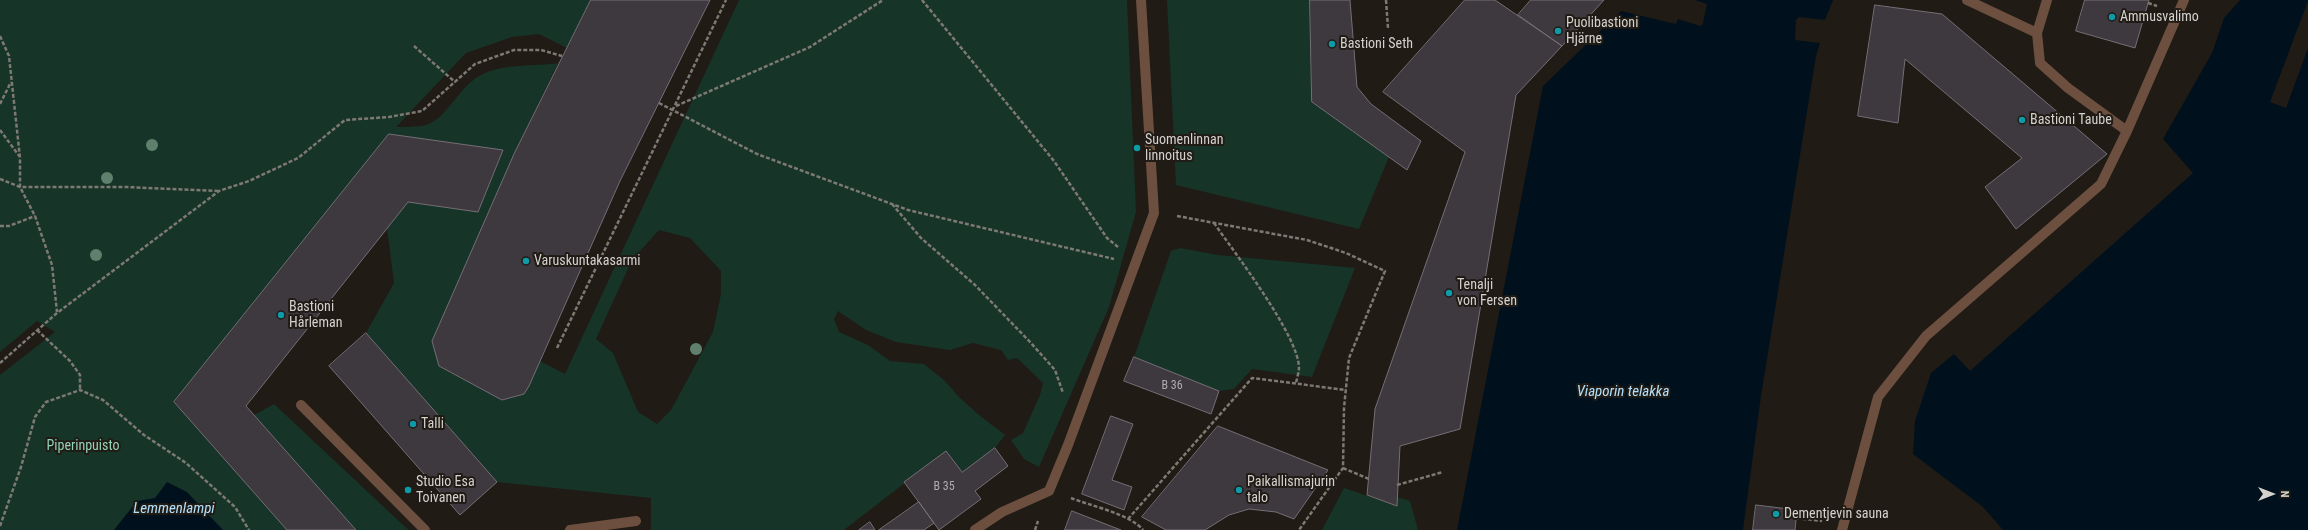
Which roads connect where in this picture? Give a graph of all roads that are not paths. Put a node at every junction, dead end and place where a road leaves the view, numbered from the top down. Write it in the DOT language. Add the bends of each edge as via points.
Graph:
graph roads {
  1 [pos="1141,0"];
  2 [pos="1967,0"];
  3 [pos="2048,0"];
  4 [pos="2184,0"];
  5 [pos="2037,33"];
  6 [pos="2127,131"];
  7 [pos="301,405"];
  8 [pos="636,521"];
  9 [pos="425,530"];
  10 [pos="570,530"];
  11 [pos="975,530"];
  12 [pos="1842,530"];
  1 -- 11 [label="lane" via="1154,213 1049,491 1002,512"];
  2 -- 5 [label="lane"];
  3 -- 5 [label="lane"];
  4 -- 6 [label="lane"];
  5 -- 6 [label="lane" via="2040,63 2068,88"];
  6 -- 12 [label="lane" via="2102,184 1926,336 1878,397"];
  7 -- 9 [label="lane"];
  8 -- 10 [label="lane"];
}
